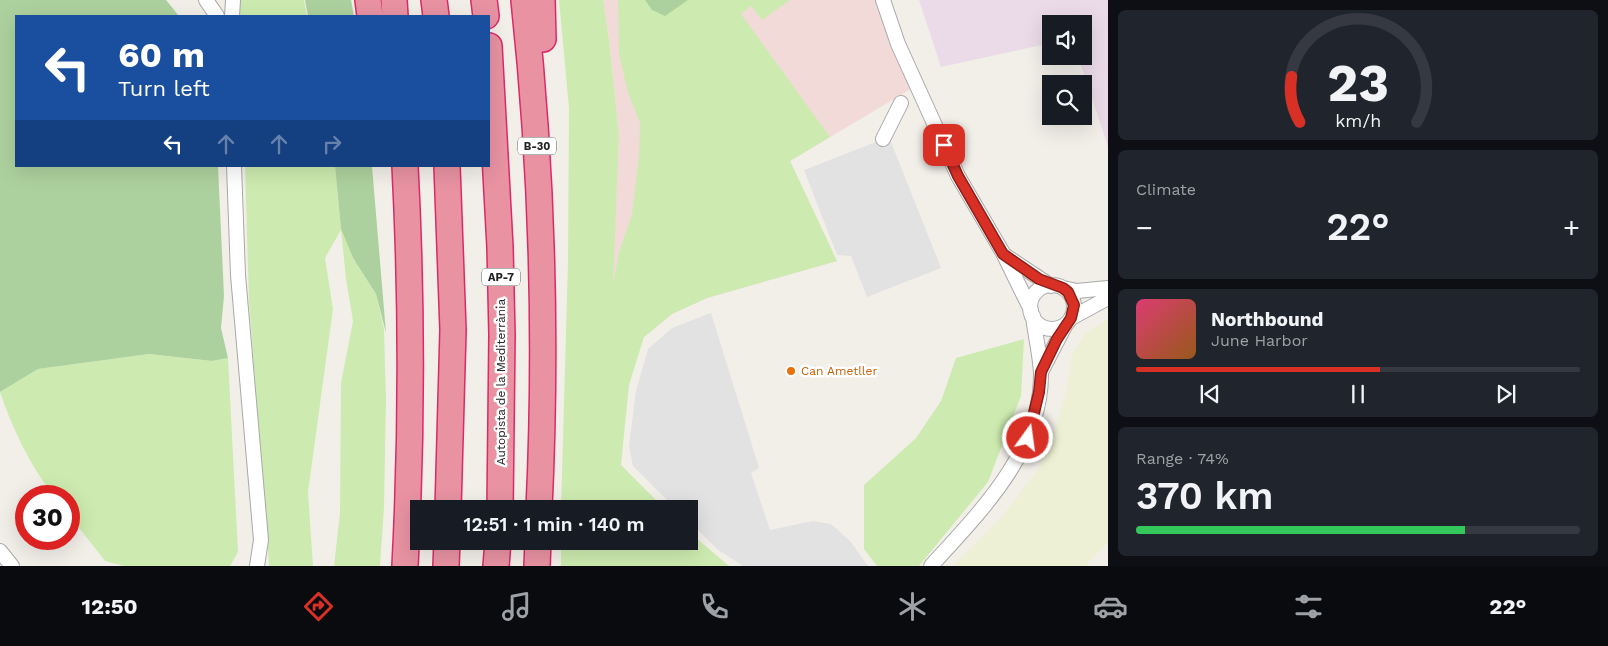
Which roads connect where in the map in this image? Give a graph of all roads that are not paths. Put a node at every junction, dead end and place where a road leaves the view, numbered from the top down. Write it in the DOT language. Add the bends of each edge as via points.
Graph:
graph roads {
  1 [pos="206,0"];
  2 [pos="233,0"];
  3 [pos="368,0"];
  4 [pos="394,0"];
  5 [pos="434,0"];
  6 [pos="484,0"];
  7 [pos="524,0"];
  8 [pos="542,0"];
  9 [pos="883,0"];
  10 [pos="216,15"];
  11 [pos="232,15"];
  12 [pos="370,15"];
  13 [pos="395,15"];
  14 [pos="436,15"];
  15 [pos="486,15"];
  16 [pos="490,65"];
  17 [pos="901,103"];
  18 [pos="883,139"];
  19 [pos="234,167"];
  20 [pos="388,167"];
  21 [pos="405,167"];
  22 [pos="446,167"];
  23 [pos="1003,254"];
  24 [pos="540,276"];
  25 [pos="1057,287"];
  26 [pos="1108,288"];
  27 [pos="1108,298"];
  28 [pos="1032,313"];
  29 [pos="1069,321"];
  30 [pos="1041,372"];
  31 [pos="411,385"];
  32 [pos="448,500"];
  33 [pos="500,500"];
  34 [pos="539,500"];
  35 [pos="447,550"];
  36 [pos="497,550"];
  37 [pos="537,550"];
  38 [pos="0,551"];
  39 [pos="12,566"];
  40 [pos="257,566"];
  41 [pos="405,566"];
  42 [pos="446,566"];
  43 [pos="496,566"];
  44 [pos="536,566"];
  45 [pos="931,566"];
  1 -- 10 [label="street"];
  2 -- 11 [label="street"];
  3 -- 12 [label="highway"];
  4 -- 13 [label="highway"];
  5 -- 14 [label="highway"];
  6 -- 15 [label="highway"];
  7 -- 24 [label="highway, B-30" via="536,130"];
  8 -- 24 [label="highway" via="545,181"];
  9 -- 23 [label="street" via="902,53 958,176"];
  16 -- 33 [label="highway, Autopista de la Mediterrània / AP-7" via="500,257"];
  17 -- 18 [label="street"];
  19 -- 40 [label="street" via="238,274 261,540"];
  20 -- 31 [label="highway"];
  21 -- 31 [label="highway"];
  22 -- 32 [label="highway" via="453,330"];
  23 -- 25 [label="street"];
  23 -- 28 [label="street"];
  24 -- 34 [label="highway, B-30"];
  25 -- 26 [label="street" via="1077,291"];
  25 -- 28 [label="street" via="1038,291 1031,303"];
  25 -- 29 [label="street" via="1068,292 1074,305"];
  27 -- 29 [label="street"];
  28 -- 29 [label="street" via="1036,322 1047,328 1060,328"];
  28 -- 30 [label="street"];
  29 -- 30 [label="street"];
  30 -- 45 [label="street" via="1028,438 1004,481"];
  31 -- 41 [label="highway"];
  35 -- 42 [label="highway"];
  36 -- 43 [label="highway"];
  37 -- 44 [label="highway"];
  38 -- 39 [label="street"];
}
